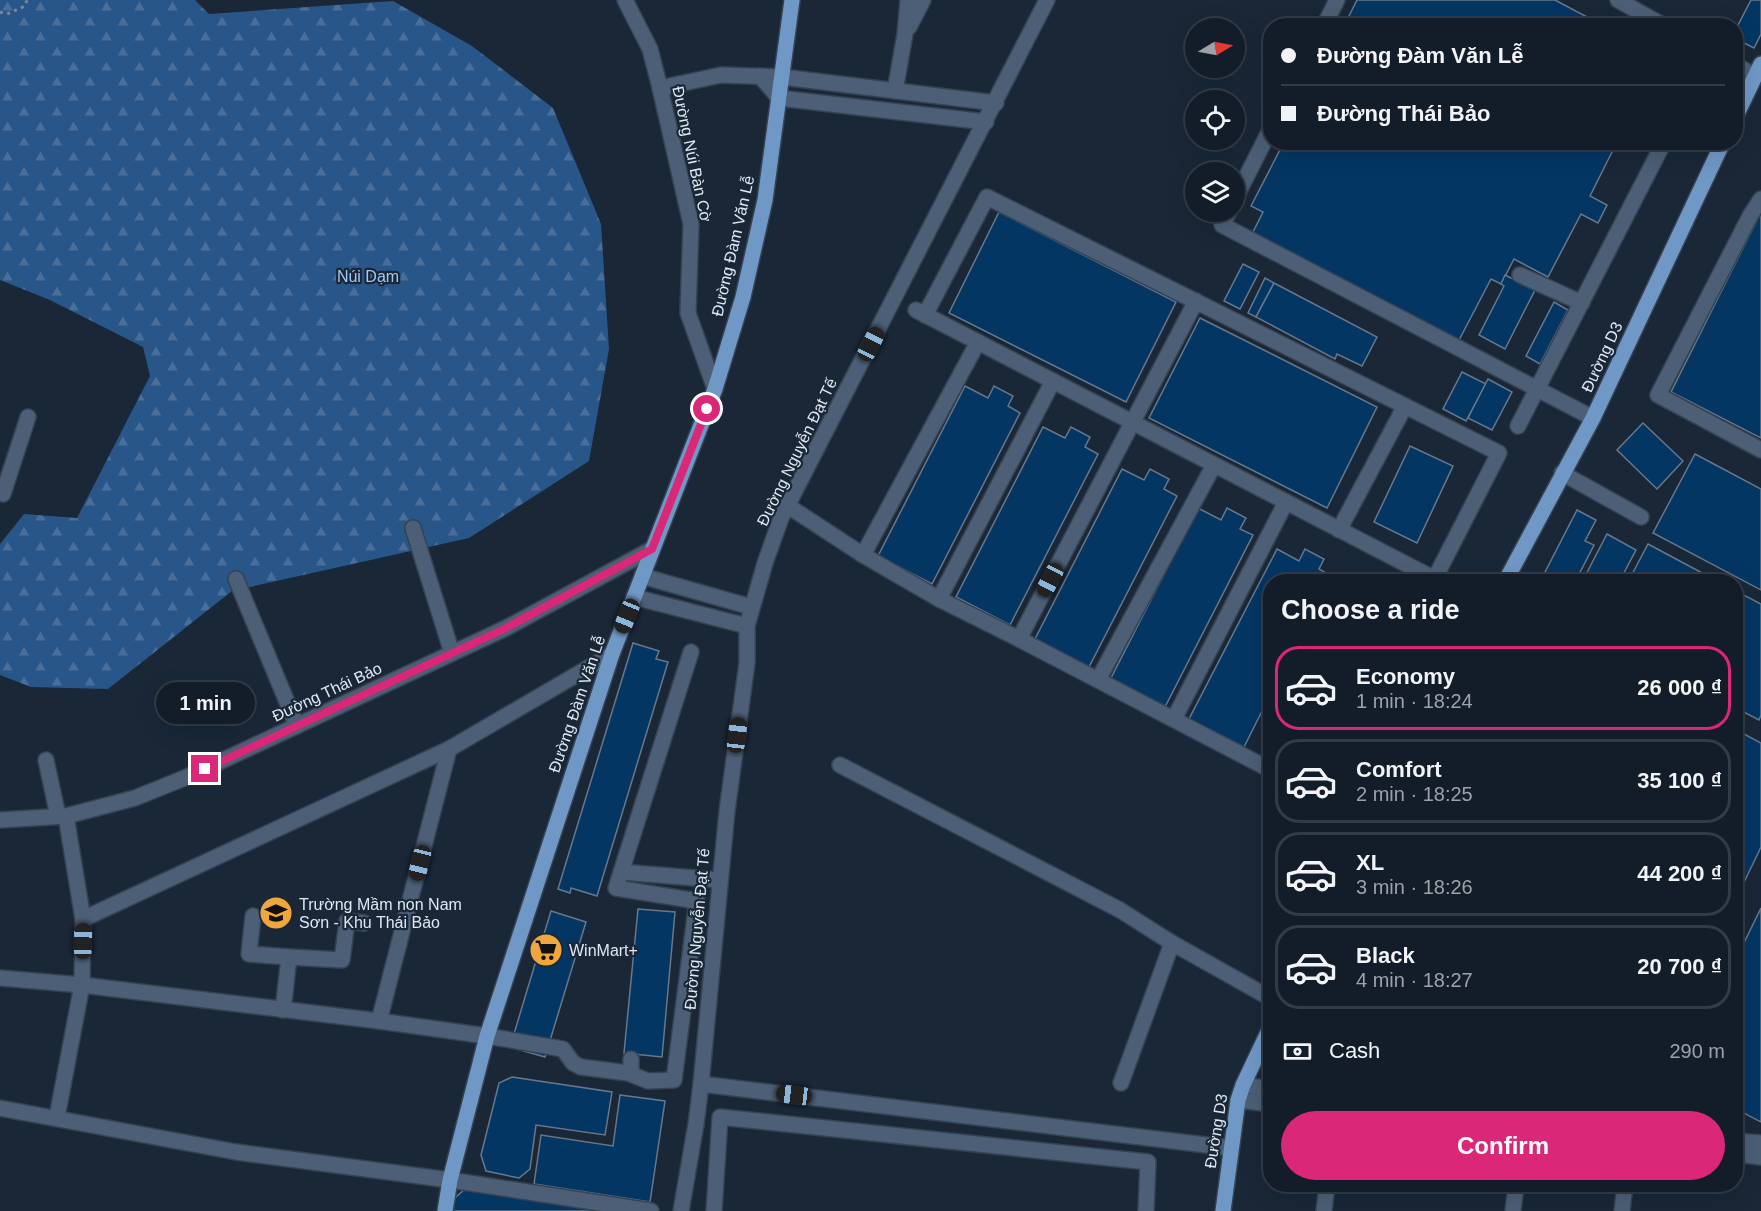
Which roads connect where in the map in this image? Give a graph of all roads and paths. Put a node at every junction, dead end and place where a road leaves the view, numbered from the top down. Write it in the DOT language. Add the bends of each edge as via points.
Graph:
graph roads {
  1 [pos="27,0"];
  2 [pos="626,0"];
  3 [pos="792,0"];
  4 [pos="908,0"];
  5 [pos="923,0"];
  6 [pos="1047,0"];
  7 [pos="1337,0"];
  8 [pos="1617,0"];
  9 [pos="0,12"];
  10 [pos="1328,18"];
  11 [pos="1650,18"];
  12 [pos="905,34"];
  13 [pos="1743,67"];
  14 [pos="1758,70"];
  15 [pos="760,76"];
  16 [pos="782,77"];
  17 [pos="660,88"];
  18 [pos="895,91"];
  19 [pos="779,98"];
  20 [pos="1743,101"];
  21 [pos="996,103"];
  22 [pos="986,122"];
  23 [pos="1263,144"];
  24 [pos="1660,150"];
  25 [pos="1719,150"];
  26 [pos="1245,179"];
  27 [pos="1761,199"];
  28 [pos="1224,222"];
  29 [pos="1520,275"];
  30 [pos="1196,301"];
  31 [pos="1582,303"];
  32 [pos="978,342"];
  33 [pos="1053,381"];
  34 [pos="715,389"];
  35 [pos="1538,390"];
  36 [pos="1405,406"];
  37 [pos="28,417"];
  38 [pos="1593,418"];
  39 [pos="1132,423"];
  40 [pos="1518,426"];
  41 [pos="1761,450"];
  42 [pos="1214,465"];
  43 [pos="1562,473"];
  44 [pos="0,493"];
  45 [pos="1286,502"];
  46 [pos="788,506"];
  47 [pos="1641,517"];
  48 [pos="413,528"];
  49 [pos="1339,530"];
  50 [pos="652,549"];
  51 [pos="863,555"];
  52 [pos="1420,574"];
  53 [pos="1437,574"];
  54 [pos="1509,574"];
  55 [pos="642,576"];
  56 [pos="236,579"];
  57 [pos="634,597"];
  58 [pos="939,599"];
  59 [pos="752,607"];
  60 [pos="747,626"];
  61 [pos="1019,639"];
  62 [pos="691,652"];
  63 [pos="452,653"];
  64 [pos="612,654"];
  65 [pos="1098,680"];
  66 [pos="1174,719"];
  67 [pos="297,726"];
  68 [pos="449,749"];
  69 [pos="46,760"];
  70 [pos="840,765"];
  71 [pos="1263,766"];
  72 [pos="62,816"];
  73 [pos="0,820"];
  74 [pos="621,872"];
  75 [pos="720,880"];
  76 [pos="253,916"];
  77 [pos="83,919"];
  78 [pos="364,923"];
  79 [pos="1172,943"];
  80 [pos="289,957"];
  81 [pos="0,978"];
  82 [pos="82,985"];
  83 [pos="1263,995"];
  84 [pos="283,1010"];
  85 [pos="379,1022"];
  86 [pos="487,1036"];
  87 [pos="1263,1043"];
  88 [pos="1121,1083"];
  89 [pos="701,1084"];
  90 [pos="1243,1084"];
  91 [pos="1263,1088"];
  92 [pos="1238,1100"];
  93 [pos="1263,1103"];
  94 [pos="0,1108"];
  95 [pos="57,1117"];
  96 [pos="1743,1142"];
  97 [pos="1761,1143"];
  98 [pos="1231,1148"];
  99 [pos="1743,1155"];
  100 [pos="1761,1157"];
  101 [pos="450,1180"];
  102 [pos="1326,1192"];
  103 [pos="1515,1192"];
  104 [pos="1624,1192"];
  105 [pos="445,1211"];
  106 [pos="651,1211"];
  107 [pos="681,1211"];
  108 [pos="714,1211"];
  109 [pos="1146,1211"];
  110 [pos="1223,1211"];
  111 [pos="1324,1211"];
  112 [pos="1514,1211"];
  113 [pos="1622,1211"];
  1 -- 9 [label="path" via="24,6 7,14"];
  2 -- 17 [label="street, Đường Núi Bàn Cờ" via="650,49"];
  3 -- 16 [label="main road, Đường Đàm Văn Lễ"];
  4 -- 12 [label="street"];
  5 -- 12 [label="street"];
  6 -- 21 [label="street, Đường Nguyễn Đạt Tế"];
  7 -- 10 [label="street"];
  8 -- 11 [label="street"];
  12 -- 18 [label="street"];
  13 -- 14 [label="street"];
  14 -- 20 [label="main road"];
  15 -- 16 [label="street"];
  15 -- 17 [label="street" via="721,75"];
  15 -- 19 [label="street"];
  16 -- 18 [label="street"];
  16 -- 19 [label="main road, Đường Đàm Văn Lễ"];
  17 -- 34 [label="street, Đường Núi Bàn Cờ" via="691,224 688,313"];
  18 -- 21 [label="street"];
  19 -- 22 [label="street"];
  19 -- 34 [label="main road, Đường Đàm Văn Lễ" via="765,200 743,297"];
  21 -- 22 [label="street, Đường Nguyễn Đạt Tế"];
  22 -- 46 [label="street, Đường Nguyễn Đạt Tế"];
  23 -- 26 [label="street"];
  24 -- 31 [label="street"];
  25 -- 38 [label="main road, Đường D3"];
  27 -- 41 [label="street" via="1658,395"];
  28 -- 35 [label="street" via="1222,225"];
  29 -- 31 [label="street"];
  30 -- 32 [label="street" via="987,197 920,312"];
  30 -- 36 [label="street"];
  30 -- 39 [label="street"];
  31 -- 35 [label="street"];
  32 -- 33 [label="street"];
  32 -- 51 [label="street"];
  33 -- 39 [label="street"];
  33 -- 58 [label="street"];
  34 -- 50 [label="main road, Đường Đàm Văn Lễ"];
  35 -- 38 [label="street"];
  35 -- 40 [label="street"];
  36 -- 49 [label="street"];
  36 -- 53 [label="street" via="1499,453"];
  37 -- 44 [label="street" via="3,494"];
  38 -- 43 [label="main road, Đường D3"];
  39 -- 42 [label="street"];
  39 -- 61 [label="street"];
  42 -- 45 [label="street"];
  42 -- 65 [label="street"];
  43 -- 47 [label="street"];
  43 -- 54 [label="main road, Đường D3"];
  45 -- 49 [label="street"];
  45 -- 66 [label="street"];
  46 -- 51 [label="street"];
  46 -- 59 [label="street, Đường Nguyễn Đạt Tế"];
  48 -- 63 [label="street"];
  49 -- 52 [label="street"];
  50 -- 55 [label="main road, Đường Đàm Văn Lễ"];
  50 -- 63 [label="street, Đường Thái Bảo"];
  51 -- 58 [label="street"];
  55 -- 57 [label="main road, Đường Đàm Văn Lễ"];
  55 -- 59 [label="street"];
  56 -- 67 [label="street"];
  57 -- 60 [label="street"];
  57 -- 64 [label="main road, Đường Đàm Văn Lễ"];
  58 -- 61 [label="street"];
  59 -- 60 [label="street, Đường Nguyễn Đạt Tế"];
  60 -- 75 [label="street, Đường Nguyễn Đạt Tế" via="747,663"];
  61 -- 65 [label="street"];
  62 -- 74 [label="street"];
  63 -- 67 [label="street, Đường Thái Bảo"];
  64 -- 68 [label="street"];
  64 -- 86 [label="main road, Đường Đàm Văn Lễ"];
  65 -- 66 [label="street"];
  66 -- 71 [label="street"];
  67 -- 72 [label="street, Đường Thái Bảo" via="135,798"];
  68 -- 77 [label="street"];
  68 -- 85 [label="street"];
  69 -- 72 [label="street"];
  70 -- 79 [label="street" via="1120,910"];
  72 -- 73 [label="street, Đường Thái Bảo"];
  72 -- 77 [label="street"];
  74 -- 75 [label="street"];
  74 -- 86 [label="street" via="616,888 697,901 674,1080 648,1081 631,1066 581,1067 562,1049"];
  75 -- 89 [label="street, Đường Nguyễn Đạt Tế"];
  76 -- 80 [label="street" via="249,954"];
  77 -- 82 [label="street"];
  78 -- 80 [label="street" via="347,921 342,960"];
  79 -- 83 [label="street"];
  79 -- 88 [label="street"];
  80 -- 84 [label="street"];
  81 -- 82 [label="street"];
  82 -- 84 [label="street"];
  82 -- 95 [label="street"];
  84 -- 85 [label="street"];
  85 -- 86 [label="street"];
  86 -- 101 [label="main road, Đường Đàm Văn Lễ"];
  87 -- 90 [label="main road, Đường D3"];
  89 -- 98 [label="street"];
  89 -- 107 [label="street, Đường Nguyễn Đạt Tế"];
  90 -- 91 [label="street"];
  90 -- 92 [label="main road, Đường D3"];
  92 -- 93 [label="street"];
  92 -- 98 [label="main road, Đường D3"];
  94 -- 95 [label="street"];
  95 -- 101 [label="street" via="236,1152"];
  96 -- 97 [label="street"];
  98 -- 110 [label="main road, Đường D3"];
  99 -- 100 [label="street"];
  101 -- 105 [label="main road, Đường Đàm Văn Lễ"];
  101 -- 106 [label="street"];
  102 -- 111 [label="street"];
  103 -- 112 [label="street"];
  104 -- 113 [label="street"];
  108 -- 109 [label="street" via="720,1117 1148,1162"];
}
